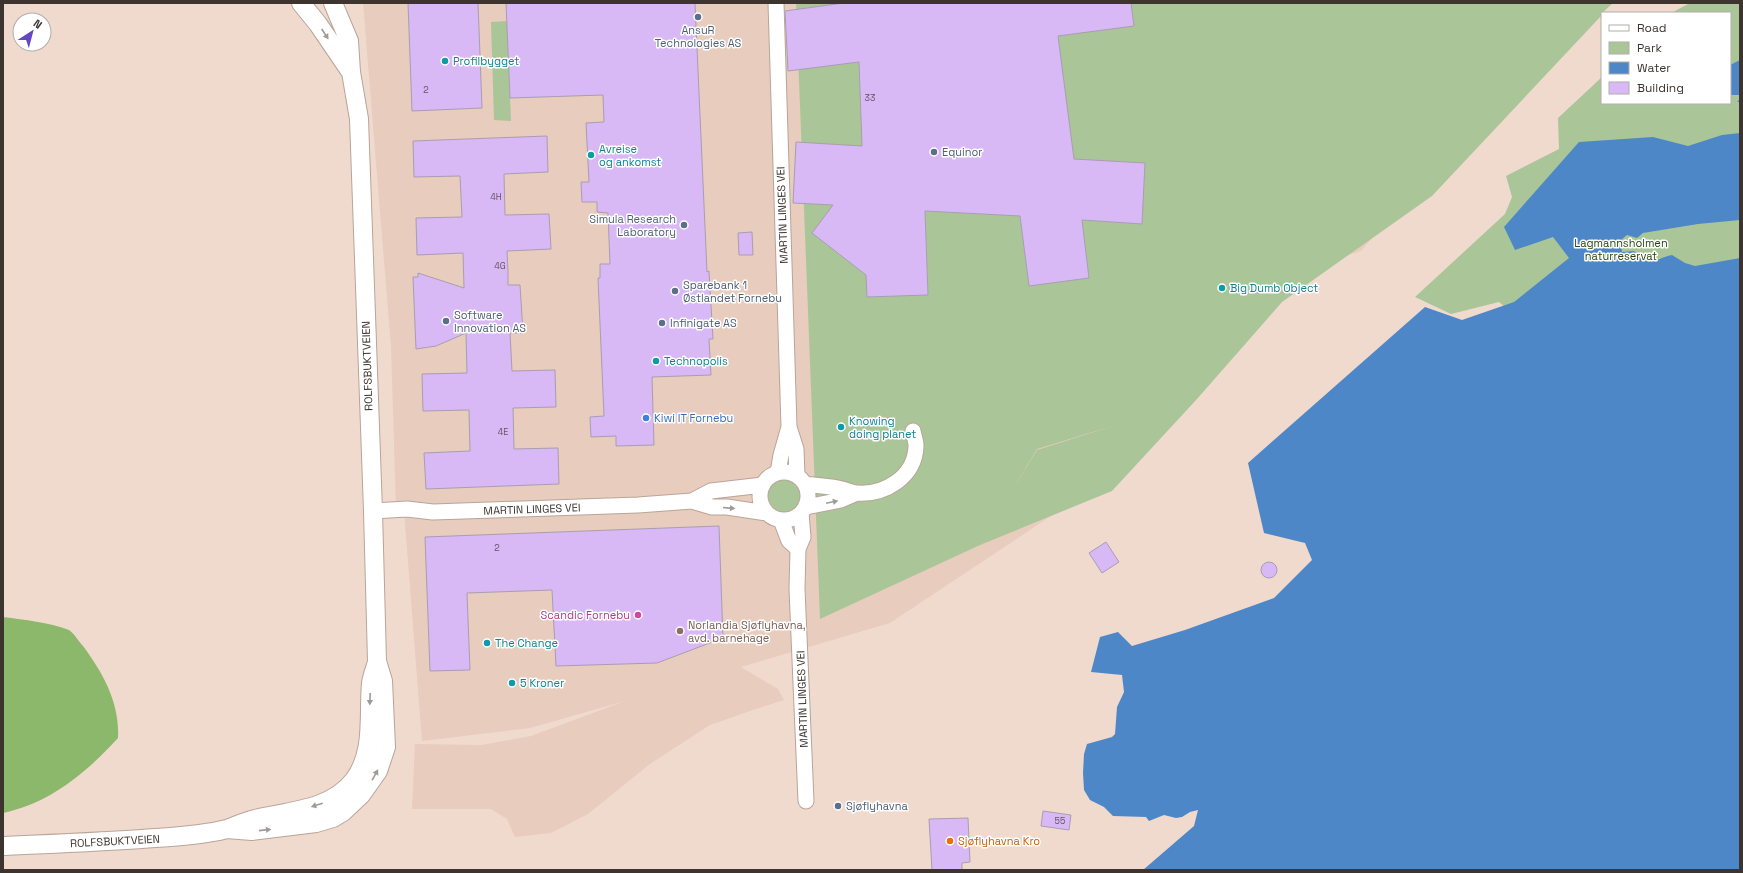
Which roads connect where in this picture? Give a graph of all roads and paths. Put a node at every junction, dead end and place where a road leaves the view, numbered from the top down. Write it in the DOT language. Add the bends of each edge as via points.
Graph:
graph roads {
  1 [pos="301,3"];
  2 [pos="333,3"];
  3 [pos="776,3"];
  4 [pos="351,72"];
  5 [pos="789,427"];
  6 [pos="914,431"];
  7 [pos="778,473"];
  8 [pos="801,480"];
  9 [pos="763,484"];
  10 [pos="857,493"];
  11 [pos="692,501"];
  12 [pos="804,510"];
  13 [pos="373,511"];
  14 [pos="767,513"];
  15 [pos="781,520"];
  16 [pos="798,549"];
  17 [pos="806,801"];
  18 [pos="3,846"];
  1 -- 4 [label="street, ROLFSBUKTVEIEN, one-way"];
  2 -- 4 [label="street, ROLFSBUKTVEIEN" via="349,41"];
  3 -- 5 [label="street, MARTIN LINGES VEI"];
  4 -- 13 [label="street, ROLFSBUKTVEIEN" via="359,119"];
  5 -- 7 [label="street, MARTIN LINGES VEI"];
  5 -- 8 [label="street, MARTIN LINGES VEI"];
  6 -- 10 [label="street" via="915,455 904,476 890,487"];
  7 -- 8 [label="street" via="789,473"];
  7 -- 9 [label="street"];
  8 -- 10 [label="street"];
  8 -- 12 [label="street" via="808,494"];
  9 -- 11 [label="street, MARTIN LINGES VEI" via="711,491"];
  9 -- 14 [label="street" via="760,494"];
  12 -- 10 [label="street, one-way"];
  11 -- 13 [label="street, MARTIN LINGES VEI" via="433,512"];
  11 -- 14 [label="street, MARTIN LINGES VEI, one-way" via="712,507"];
  12 -- 15 [label="street" via="792,519"];
  12 -- 16 [label="street, MARTIN LINGES VEI" via="803,537"];
  13 -- 18 [label="street, ROLFSBUKTVEIEN" via="377,661 383,681 386,747 378,771 361,796 334,818 316,823 252,831 227,829 170,837"];
  14 -- 15 [label="street"];
  15 -- 16 [label="street" via="789,541"];
  16 -- 17 [label="street, MARTIN LINGES VEI" via="797,589"];
}
